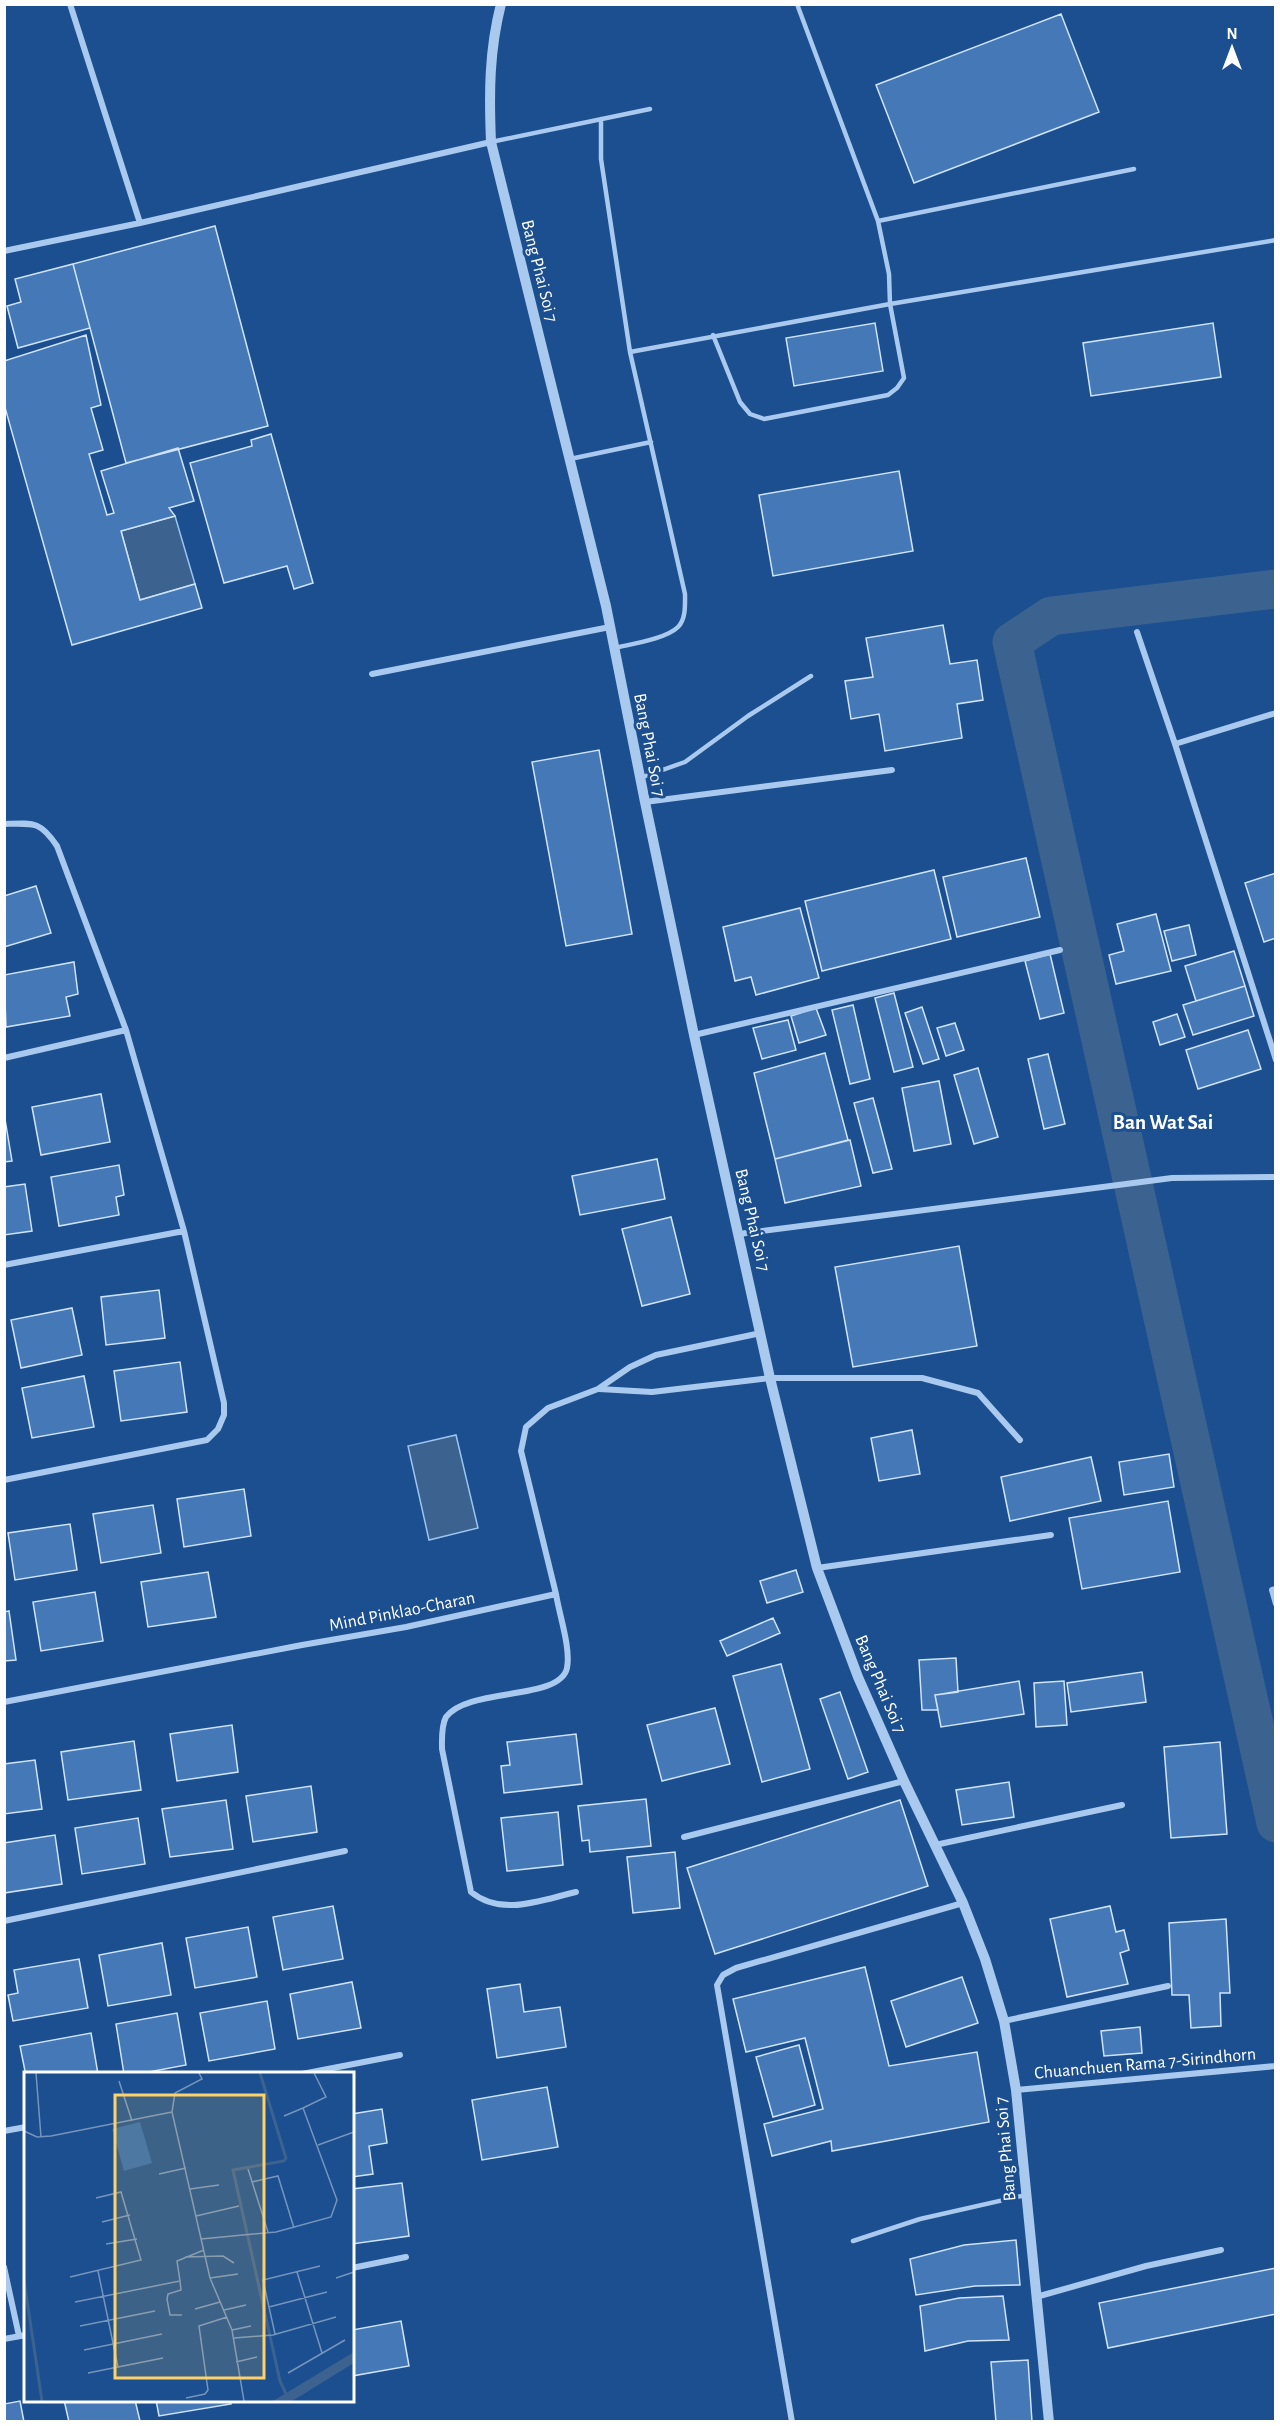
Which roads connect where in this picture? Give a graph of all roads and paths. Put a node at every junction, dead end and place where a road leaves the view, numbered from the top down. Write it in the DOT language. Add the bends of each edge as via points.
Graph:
graph roads {
  1 [pos="70,4"];
  2 [pos="501,4"];
  3 [pos="797,4"];
  4 [pos="650,109"];
  5 [pos="601,119"];
  6 [pos="490,142"];
  7 [pos="1134,169"];
  8 [pos="878,221"];
  9 [pos="140,223"];
  10 [pos="1275,240"];
  11 [pos="4,251"];
  12 [pos="890,304"];
  13 [pos="713,335"];
  14 [pos="630,352"];
  15 [pos="651,442"];
  16 [pos="570,459"];
  17 [pos="610,627"];
  18 [pos="1137,632"];
  19 [pos="615,648"];
  20 [pos="372,674"];
  21 [pos="811,675"];
  22 [pos="1275,712"];
  23 [pos="1175,744"];
  24 [pos="892,770"];
  25 [pos="640,778"];
  26 [pos="645,802"];
  27 [pos="4,824"];
  28 [pos="1060,950"];
  29 [pos="126,1030"];
  30 [pos="694,1035"];
  31 [pos="4,1058"];
  32 [pos="1275,1060"];
  33 [pos="1275,1177"];
  34 [pos="184,1231"];
  35 [pos="739,1234"];
  36 [pos="4,1265"];
  37 [pos="762,1333"];
  38 [pos="770,1378"];
  39 [pos="598,1389"];
  40 [pos="1020,1440"];
  41 [pos="4,1480"];
  42 [pos="1052,1534"];
  43 [pos="817,1568"];
  44 [pos="1275,1589"];
  45 [pos="556,1594"];
  46 [pos="1275,1604"];
  47 [pos="4,1702"];
  48 [pos="904,1781"];
  49 [pos="1122,1805"];
  50 [pos="684,1837"];
  51 [pos="936,1845"];
  52 [pos="345,1851"];
  53 [pos="576,1893"];
  54 [pos="963,1903"];
  55 [pos="4,1921"];
  56 [pos="1168,1986"];
  57 [pos="1004,2021"];
  58 [pos="400,2055"];
  59 [pos="1275,2066"];
  60 [pos="307,2072"];
  61 [pos="1017,2090"];
  62 [pos="24,2127"];
  63 [pos="4,2131"];
  64 [pos="1026,2194"];
  65 [pos="853,2241"];
  66 [pos="1221,2250"];
  67 [pos="406,2257"];
  68 [pos="4,2266"];
  69 [pos="354,2268"];
  70 [pos="1035,2297"];
  71 [pos="22,2336"];
  72 [pos="4,2339"];
  73 [pos="792,2421"];
  74 [pos="1049,2421"];
  1 -- 9 [label="street"];
  2 -- 6 [label="street, Bang Phai Soi 7" via="492,39"];
  3 -- 8 [label="lane"];
  4 -- 5 [label="lane"];
  5 -- 6 [label="lane"];
  5 -- 14 [label="lane" via="601,159"];
  6 -- 9 [label="street"];
  6 -- 16 [label="street, Bang Phai Soi 7"];
  7 -- 8 [label="lane"];
  8 -- 12 [label="lane" via="890,274"];
  9 -- 11 [label="street"];
  10 -- 12 [label="lane"];
  12 -- 13 [label="lane"];
  12 -- 13 [label="lane" via="904,378 897,388 888,395 764,419 750,414 740,402"];
  13 -- 14 [label="lane"];
  14 -- 15 [label="lane"];
  15 -- 16 [label="lane"];
  15 -- 19 [label="lane" via="685,594 685,611 680,626 666,634"];
  16 -- 17 [label="street, Bang Phai Soi 7"];
  17 -- 19 [label="street, Bang Phai Soi 7"];
  17 -- 20 [label="street"];
  18 -- 23 [label="street"];
  19 -- 25 [label="street, Bang Phai Soi 7"];
  21 -- 25 [label="lane" via="685,762"];
  22 -- 23 [label="street"];
  23 -- 32 [label="street"];
  24 -- 26 [label="street"];
  25 -- 26 [label="street, Bang Phai Soi 7"];
  26 -- 30 [label="street, Bang Phai Soi 7"];
  27 -- 29 [label="street" via="30,823 46,830 57,846"];
  28 -- 30 [label="street"];
  29 -- 31 [label="street"];
  29 -- 34 [label="street"];
  30 -- 35 [label="street, Bang Phai Soi 7"];
  33 -- 35 [label="street" via="1172,1178 1103,1185"];
  34 -- 36 [label="street"];
  34 -- 41 [label="street" via="224,1403 218,1429 207,1440"];
  35 -- 37 [label="street, Bang Phai Soi 7"];
  37 -- 38 [label="street, Bang Phai Soi 7"];
  37 -- 39 [label="street" via="656,1355"];
  38 -- 39 [label="street" via="652,1392"];
  38 -- 40 [label="street" via="922,1378 978,1393"];
  38 -- 43 [label="street, Bang Phai Soi 7"];
  39 -- 45 [label="street" via="548,1408 526,1427 521,1451"];
  42 -- 43 [label="street"];
  43 -- 48 [label="street, Bang Phai Soi 7" via="858,1677"];
  44 -- 46 [label="street"];
  45 -- 47 [label="street, Mind Pinklao-Charan" via="406,1628"];
  45 -- 53 [label="street" via="567,1670 556,1683 472,1701 456,1709 446,1718 442,1749 471,1893 481,1901 512,1906"];
  48 -- 50 [label="street"];
  48 -- 51 [label="street, Bang Phai Soi 7"];
  49 -- 51 [label="street"];
  51 -- 54 [label="street, Bang Phai Soi 7"];
  52 -- 55 [label="street"];
  54 -- 57 [label="street, Bang Phai Soi 7"];
  54 -- 73 [label="street" via="736,1968 723,1975 717,1985"];
  56 -- 57 [label="street"];
  57 -- 61 [label="street, Bang Phai Soi 7"];
  58 -- 60 [label="street"];
  59 -- 61 [label="street, Chuanchuen Rama 7-Sirindhorn"];
  61 -- 64 [label="street, Bang Phai Soi 7"];
  62 -- 63 [label="street"];
  64 -- 65 [label="lane" via="920,2219"];
  64 -- 70 [label="street, Bang Phai Soi 7"];
  66 -- 70 [label="street" via="1146,2265"];
  67 -- 69 [label="street"];
  68 -- 71 [label="street"];
  70 -- 74 [label="street, Bang Phai Soi 7"];
  71 -- 72 [label="street"];
}
